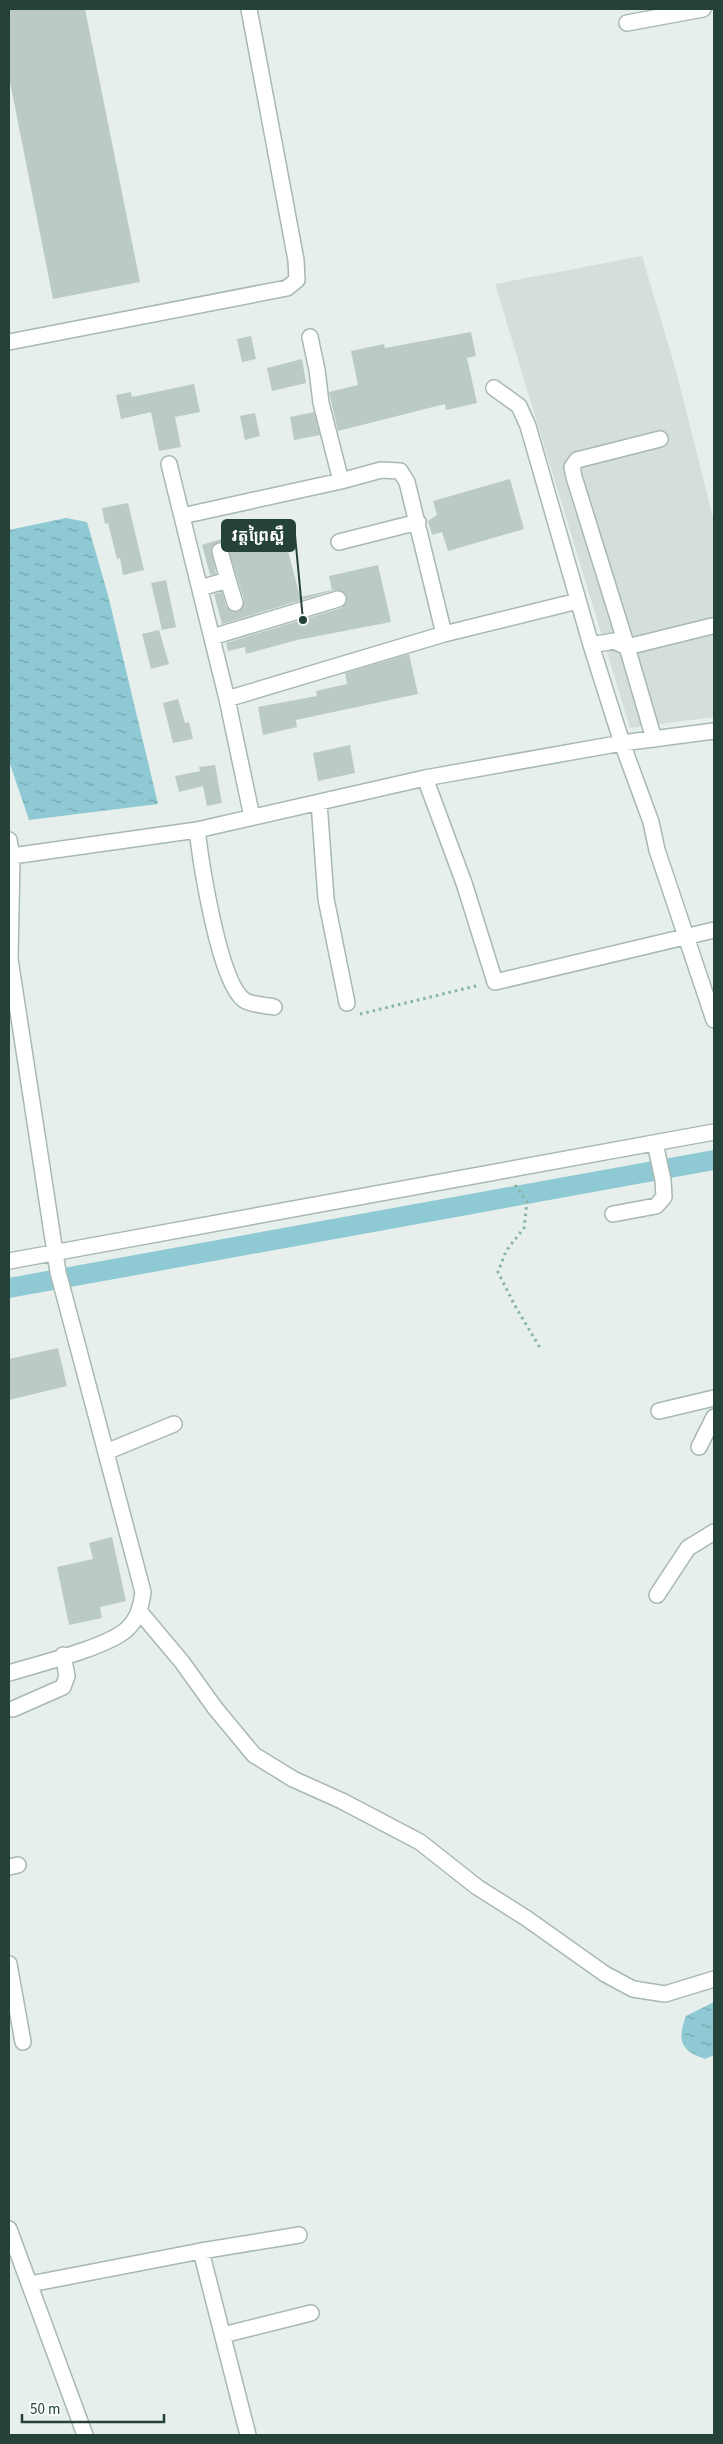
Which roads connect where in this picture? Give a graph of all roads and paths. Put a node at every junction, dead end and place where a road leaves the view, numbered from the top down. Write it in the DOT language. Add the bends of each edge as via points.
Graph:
graph roads {
  1 [pos="249,9"];
  2 [pos="703,9"];
  3 [pos="627,22"];
  4 [pos="310,337"];
  5 [pos="9,342"];
  6 [pos="494,388"];
  7 [pos="660,439"];
  8 [pos="169,464"];
  9 [pos="341,481"];
  10 [pos="182,516"];
  11 [pos="418,522"];
  12 [pos="339,542"];
  13 [pos="220,551"];
  14 [pos="228,580"];
  15 [pos="200,588"];
  16 [pos="338,599"];
  17 [pos="578,601"];
  18 [pos="235,603"];
  19 [pos="712,626"];
  20 [pos="444,634"];
  21 [pos="212,637"];
  22 [pos="591,645"];
  23 [pos="627,647"];
  24 [pos="227,699"];
  25 [pos="714,731"];
  26 [pos="654,739"];
  27 [pos="622,743"];
  28 [pos="425,778"];
  29 [pos="319,802"];
  30 [pos="252,817"];
  31 [pos="197,830"];
  32 [pos="9,840"];
  33 [pos="12,856"];
  34 [pos="714,930"];
  35 [pos="687,936"];
  36 [pos="495,982"];
  37 [pos="347,1003"];
  38 [pos="274,1007"];
  39 [pos="714,1020"];
  40 [pos="714,1132"];
  41 [pos="655,1143"];
  42 [pos="513,1182"];
  43 [pos="613,1214"];
  44 [pos="54,1252"];
  45 [pos="9,1261"];
  46 [pos="540,1348"];
  47 [pos="714,1398"];
  48 [pos="659,1411"];
  49 [pos="714,1417"];
  50 [pos="174,1424"];
  51 [pos="699,1447"];
  52 [pos="106,1452"];
  53 [pos="714,1532"];
  54 [pos="657,1595"];
  55 [pos="140,1612"];
  56 [pos="63,1656"];
  57 [pos="9,1673"];
  58 [pos="13,1709"];
  59 [pos="9,1964"];
  60 [pos="714,1978"];
  61 [pos="23,2042"];
  62 [pos="9,2228"];
  63 [pos="299,2235"];
  64 [pos="201,2251"];
  65 [pos="30,2284"];
  66 [pos="311,2313"];
  67 [pos="223,2336"];
  68 [pos="85,2435"];
  69 [pos="248,2435"];
  1 -- 5 [label="street" via="296,260 297,280 287,288"];
  2 -- 3 [label="street"];
  4 -- 9 [label="street" via="321,403"];
  6 -- 17 [label="street" via="519,406 528,426"];
  7 -- 23 [label="street" via="577,460 572,468"];
  8 -- 10 [label="street"];
  9 -- 10 [label="street"];
  9 -- 11 [label="street" via="381,470 400,471 408,482"];
  10 -- 15 [label="street"];
  11 -- 12 [label="street"];
  11 -- 20 [label="street"];
  13 -- 14 [label="street"];
  14 -- 15 [label="street"];
  14 -- 18 [label="street"];
  15 -- 21 [label="street"];
  16 -- 21 [label="street"];
  17 -- 20 [label="street"];
  17 -- 22 [label="street"];
  19 -- 23 [label="street"];
  20 -- 24 [label="street"];
  21 -- 24 [label="street"];
  22 -- 23 [label="street" via="614,641"];
  22 -- 27 [label="street"];
  23 -- 26 [label="street"];
  24 -- 30 [label="street"];
  25 -- 26 [label="street"];
  26 -- 27 [label="street"];
  27 -- 28 [label="street"];
  27 -- 35 [label="street"];
  28 -- 29 [label="street"];
  28 -- 36 [label="street" via="464,883"];
  29 -- 30 [label="street"];
  29 -- 37 [label="street" via="326,899"];
  30 -- 31 [label="street"];
  31 -- 33 [label="street"];
  31 -- 38 [label="street" via="206,894 233,989 245,1001"];
  32 -- 33 [label="street"];
  33 -- 44 [label="street" via="10,959"];
  34 -- 35 [label="street"];
  35 -- 36 [label="street"];
  35 -- 39 [label="street"];
  36 -- 37 [label="path" via="357,1015"];
  40 -- 41 [label="street"];
  41 -- 43 [label="street" via="664,1197 656,1206"];
  41 -- 44 [label="street"];
  42 -- 46 [label="path" via="527,1202 524,1228 506,1251 498,1272"];
  44 -- 45 [label="street"];
  44 -- 52 [label="street"];
  47 -- 48 [label="street"];
  49 -- 51 [label="street"];
  50 -- 52 [label="street"];
  52 -- 55 [label="street" via="143,1592"];
  53 -- 54 [label="street" via="688,1548"];
  55 -- 56 [label="street" via="126,1630 105,1642"];
  55 -- 60 [label="street" via="254,1755 293,1779 420,1842 477,1887 605,1974 633,1989 665,1994"];
  56 -- 57 [label="street"];
  56 -- 58 [label="street" via="67,1676 63,1687"];
  59 -- 61 [label="street"];
  62 -- 65 [label="street"];
  63 -- 64 [label="street"];
  64 -- 65 [label="street"];
  64 -- 67 [label="street"];
  65 -- 68 [label="street"];
  66 -- 67 [label="street"];
  67 -- 69 [label="street"];
}
